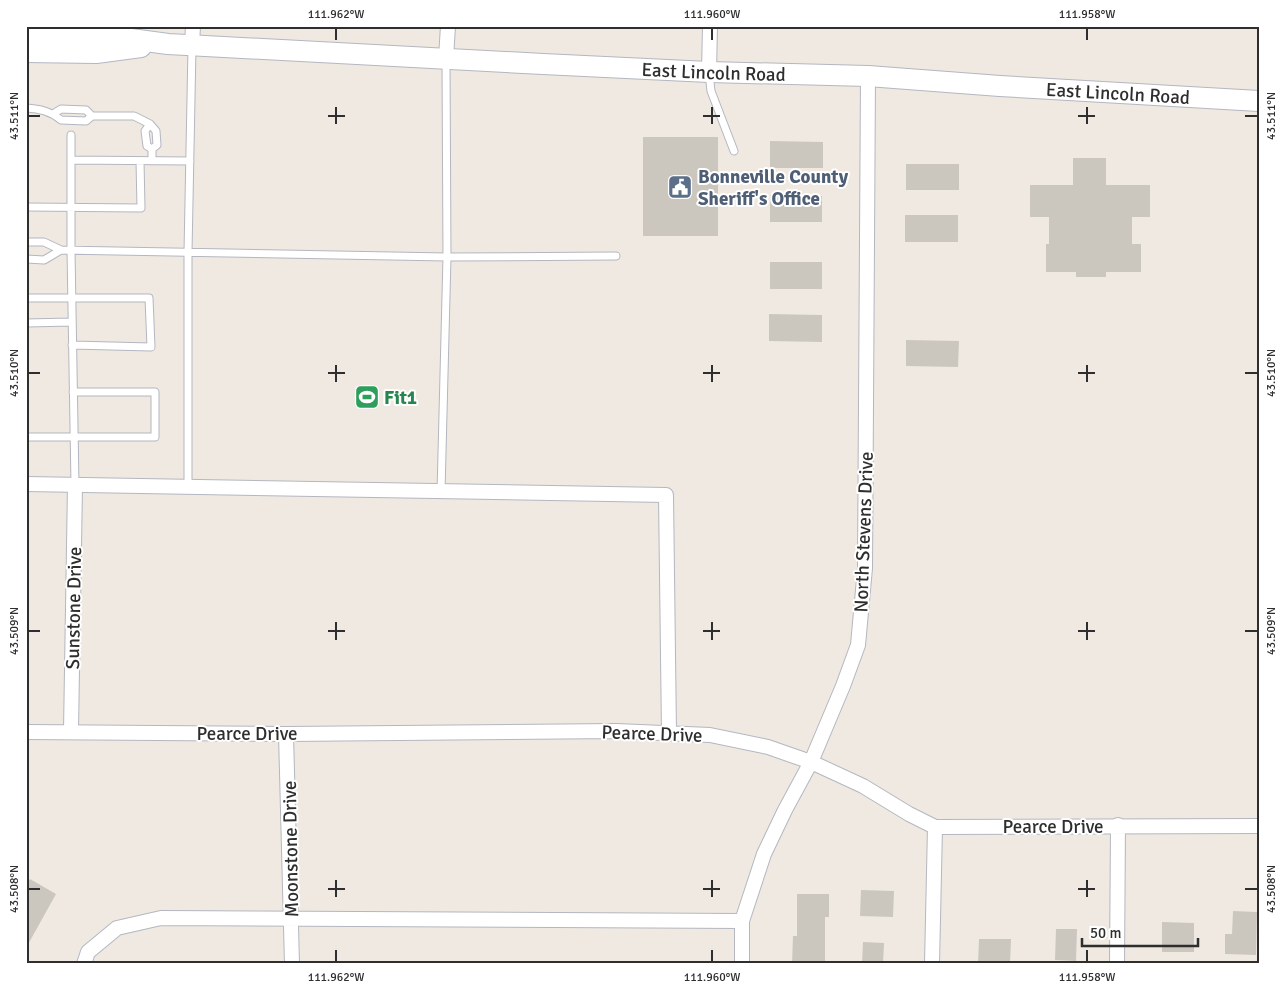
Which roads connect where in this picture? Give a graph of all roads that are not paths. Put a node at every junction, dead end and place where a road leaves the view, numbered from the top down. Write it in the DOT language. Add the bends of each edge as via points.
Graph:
graph roads {
  1 [pos="448,26"];
  2 [pos="710,26"];
  3 [pos="26,33"];
  4 [pos="192,35"];
  5 [pos="168,44"];
  6 [pos="26,52"];
  7 [pos="446,58"];
  8 [pos="708,72"];
  9 [pos="868,76"];
  10 [pos="1259,101"];
  11 [pos="26,108"];
  12 [pos="70,135"];
  13 [pos="734,151"];
  14 [pos="70,160"];
  15 [pos="140,161"];
  16 [pos="152,161"];
  17 [pos="190,161"];
  18 [pos="26,207"];
  19 [pos="71,208"];
  20 [pos="26,242"];
  21 [pos="61,250"];
  22 [pos="70,250"];
  23 [pos="188,252"];
  24 [pos="616,256"];
  25 [pos="448,257"];
  26 [pos="26,259"];
  27 [pos="26,298"];
  28 [pos="72,298"];
  29 [pos="72,322"];
  30 [pos="26,323"];
  31 [pos="72,345"];
  32 [pos="73,392"];
  33 [pos="73,436"];
  34 [pos="26,437"];
  35 [pos="26,484"];
  36 [pos="75,485"];
  37 [pos="188,487"];
  38 [pos="442,492"];
  39 [pos="72,731"];
  40 [pos="26,732"];
  41 [pos="669,733"];
  42 [pos="286,734"];
  43 [pos="811,762"];
  44 [pos="1118,825"];
  45 [pos="1259,826"];
  46 [pos="935,827"];
  47 [pos="291,918"];
  48 [pos="742,921"];
  49 [pos="84,964"];
  50 [pos="292,964"];
  51 [pos="742,964"];
  52 [pos="932,964"];
  53 [pos="1117,964"];
  1 -- 7 [label="street"];
  2 -- 8 [label="street"];
  3 -- 5 [label="main road, East Lincoln Road" via="94,34"];
  4 -- 5 [label="main road, East Lincoln Road"];
  4 -- 7 [label="main road, East Lincoln Road"];
  4 -- 17 [label="lane"];
  5 -- 6 [label="main road, East Lincoln Road" via="96,53"];
  7 -- 8 [label="main road, East Lincoln Road"];
  7 -- 25 [label="lane"];
  8 -- 9 [label="main road, East Lincoln Road"];
  8 -- 13 [label="lane" via="711,91"];
  9 -- 10 [label="main road, East Lincoln Road"];
  9 -- 43 [label="street, North Stevens Drive" via="865,568 858,645"];
  11 -- 16 [label="lane" via="38,108 61,120 134,116 156,131 157,144 152,149"];
  12 -- 14 [label="lane"];
  14 -- 15 [label="lane"];
  14 -- 19 [label="lane"];
  15 -- 16 [label="lane"];
  15 -- 19 [label="lane" via="141,208"];
  16 -- 17 [label="lane"];
  17 -- 23 [label="lane"];
  18 -- 19 [label="lane"];
  19 -- 22 [label="lane"];
  20 -- 21 [label="lane" via="44,242"];
  21 -- 22 [label="lane"];
  21 -- 26 [label="lane" via="44,260"];
  22 -- 23 [label="lane"];
  22 -- 28 [label="lane"];
  23 -- 25 [label="lane"];
  23 -- 37 [label="lane"];
  24 -- 25 [label="lane"];
  25 -- 38 [label="lane"];
  27 -- 28 [label="lane"];
  28 -- 29 [label="lane"];
  28 -- 31 [label="lane" via="150,298 151,346"];
  29 -- 30 [label="lane"];
  29 -- 31 [label="lane"];
  31 -- 32 [label="lane"];
  32 -- 33 [label="lane"];
  32 -- 33 [label="lane" via="155,392 155,437"];
  33 -- 34 [label="lane"];
  33 -- 36 [label="lane"];
  35 -- 36 [label="street"];
  36 -- 37 [label="street"];
  36 -- 39 [label="street, Sunstone Drive"];
  37 -- 38 [label="street"];
  38 -- 41 [label="street" via="666,496"];
  39 -- 40 [label="street, Pearce Drive"];
  39 -- 42 [label="street, Pearce Drive"];
  41 -- 42 [label="street, Pearce Drive"];
  41 -- 43 [label="street, Pearce Drive" via="710,735"];
  42 -- 47 [label="street, Moonstone Drive"];
  43 -- 46 [label="street, Pearce Drive" via="863,786"];
  43 -- 48 [label="street, North Stevens Drive" via="764,854"];
  44 -- 45 [label="street, Pearce Drive"];
  44 -- 46 [label="street, Pearce Drive"];
  44 -- 53 [label="street"];
  46 -- 52 [label="street"];
  47 -- 48 [label="street"];
  47 -- 49 [label="street" via="161,918 117,928 88,952"];
  47 -- 50 [label="street, Moonstone Drive"];
  48 -- 51 [label="street, North Stevens Drive"];
}
